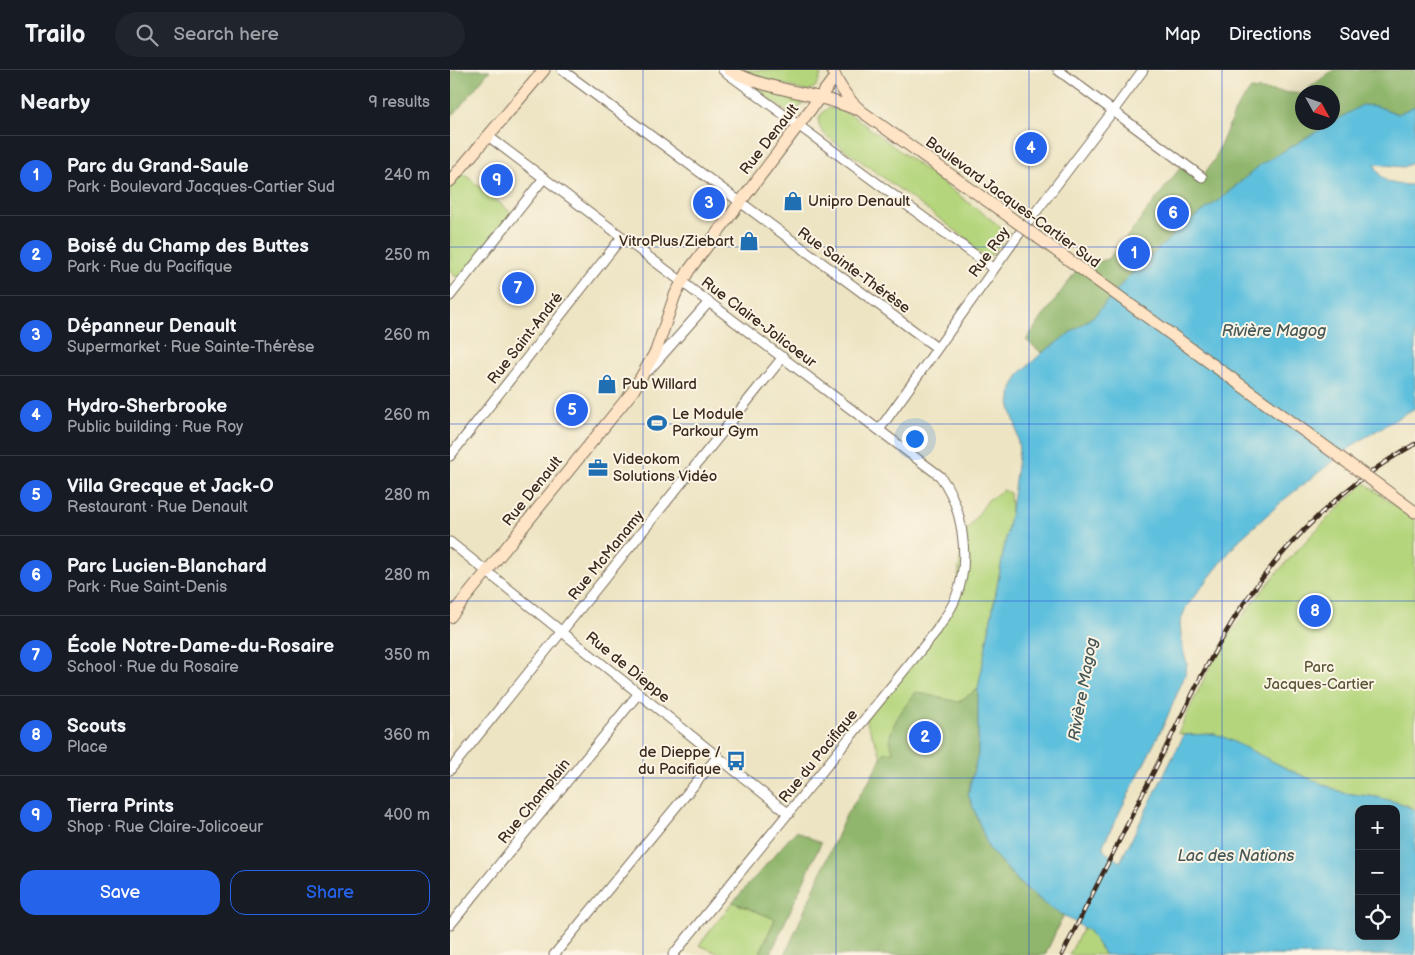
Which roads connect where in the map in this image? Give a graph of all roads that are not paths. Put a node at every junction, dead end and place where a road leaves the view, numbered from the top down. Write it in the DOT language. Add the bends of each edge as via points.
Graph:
graph roads {
  1 [pos="544,70"];
  2 [pos="562,70"];
  3 [pos="723,70"];
  4 [pos="729,70"];
  5 [pos="1058,70"];
  6 [pos="1143,70"];
  7 [pos="836,72"];
  8 [pos="820,98"];
  9 [pos="861,112"];
  10 [pos="1114,112"];
  11 [pos="798,126"];
  12 [pos="488,136"];
  13 [pos="1202,177"];
  14 [pos="544,178"];
  15 [pos="450,181"];
  16 [pos="739,202"];
  17 [pos="622,237"];
  18 [pos="994,269"];
  19 [pos="682,282"];
  20 [pos="450,296"];
  21 [pos="709,302"];
  22 [pos="936,348"];
  23 [pos="783,357"];
  24 [pos="638,383"];
  25 [pos="879,430"];
  26 [pos="450,456"];
  27 [pos="1415,512"];
  28 [pos="450,542"];
  29 [pos="963,563"];
  30 [pos="488,572"];
  31 [pos="450,617"];
  32 [pos="562,632"];
  33 [pos="638,693"];
  34 [pos="718,756"];
  35 [pos="450,770"];
  36 [pos="789,814"];
  37 [pos="450,926"];
  38 [pos="554,955"];
  39 [pos="673,955"];
  1 -- 12 [label="main road"];
  2 -- 16 [label="street, Rue Sainte-Thérèse"];
  3 -- 11 [label="street"];
  4 -- 8 [label="main road, Boulevard Jacques-Cartier Sud" via="763,85"];
  5 -- 10 [label="street"];
  6 -- 10 [label="street, Rue Roy"];
  7 -- 8 [label="main road, Rue Denault"];
  7 -- 9 [label="main road, Boulevard Jacques-Cartier Sud" via="842,91"];
  8 -- 9 [label="main road, Boulevard Jacques-Cartier Sud"];
  8 -- 11 [label="main road, Rue Denault"];
  9 -- 27 [label="main road, Boulevard Jacques-Cartier Sud, bridge"];
  10 -- 13 [label="street"];
  10 -- 18 [label="street, Rue Roy"];
  11 -- 16 [label="main road, Rue Denault"];
  11 -- 18 [label="street"];
  12 -- 14 [label="street, Rue Claire-Jolicoeur"];
  12 -- 15 [label="main road"];
  14 -- 17 [label="street, Rue Claire-Jolicoeur"];
  14 -- 20 [label="street"];
  16 -- 19 [label="main road, Rue Denault"];
  16 -- 22 [label="street, Rue Sainte-Thérèse"];
  17 -- 19 [label="street, Rue Claire-Jolicoeur"];
  17 -- 26 [label="street, Rue Saint-André"];
  18 -- 22 [label="street, Rue Roy"];
  19 -- 21 [label="street, Rue Claire-Jolicoeur"];
  19 -- 24 [label="main road, Rue Denault" via="656,351"];
  21 -- 23 [label="street, Rue Claire-Jolicoeur"];
  21 -- 24 [label="street, Rue Denault"];
  22 -- 25 [label="street, Rue Roy"];
  23 -- 25 [label="street, Rue Claire-Jolicoeur"];
  23 -- 32 [label="street, Rue McManamy"];
  24 -- 30 [label="main road, Rue Denault"];
  25 -- 29 [label="street, Rue Claire-Jolicoeur" via="940,476 948,487 962,538"];
  28 -- 30 [label="street, Rue de Dieppe"];
  29 -- 36 [label="street, Rue du Pacifique" via="956,598 937,630"];
  30 -- 31 [label="main road, Rue Denault"];
  30 -- 32 [label="street, Rue de Dieppe"];
  32 -- 33 [label="street, Rue de Dieppe"];
  32 -- 35 [label="street, Rue McManamy"];
  33 -- 34 [label="street, Rue de Dieppe"];
  33 -- 37 [label="street, Rue Champlain"];
  34 -- 36 [label="street, Rue de Dieppe"];
  34 -- 38 [label="street"];
  36 -- 39 [label="street, Rue du Pacifique"];
}
